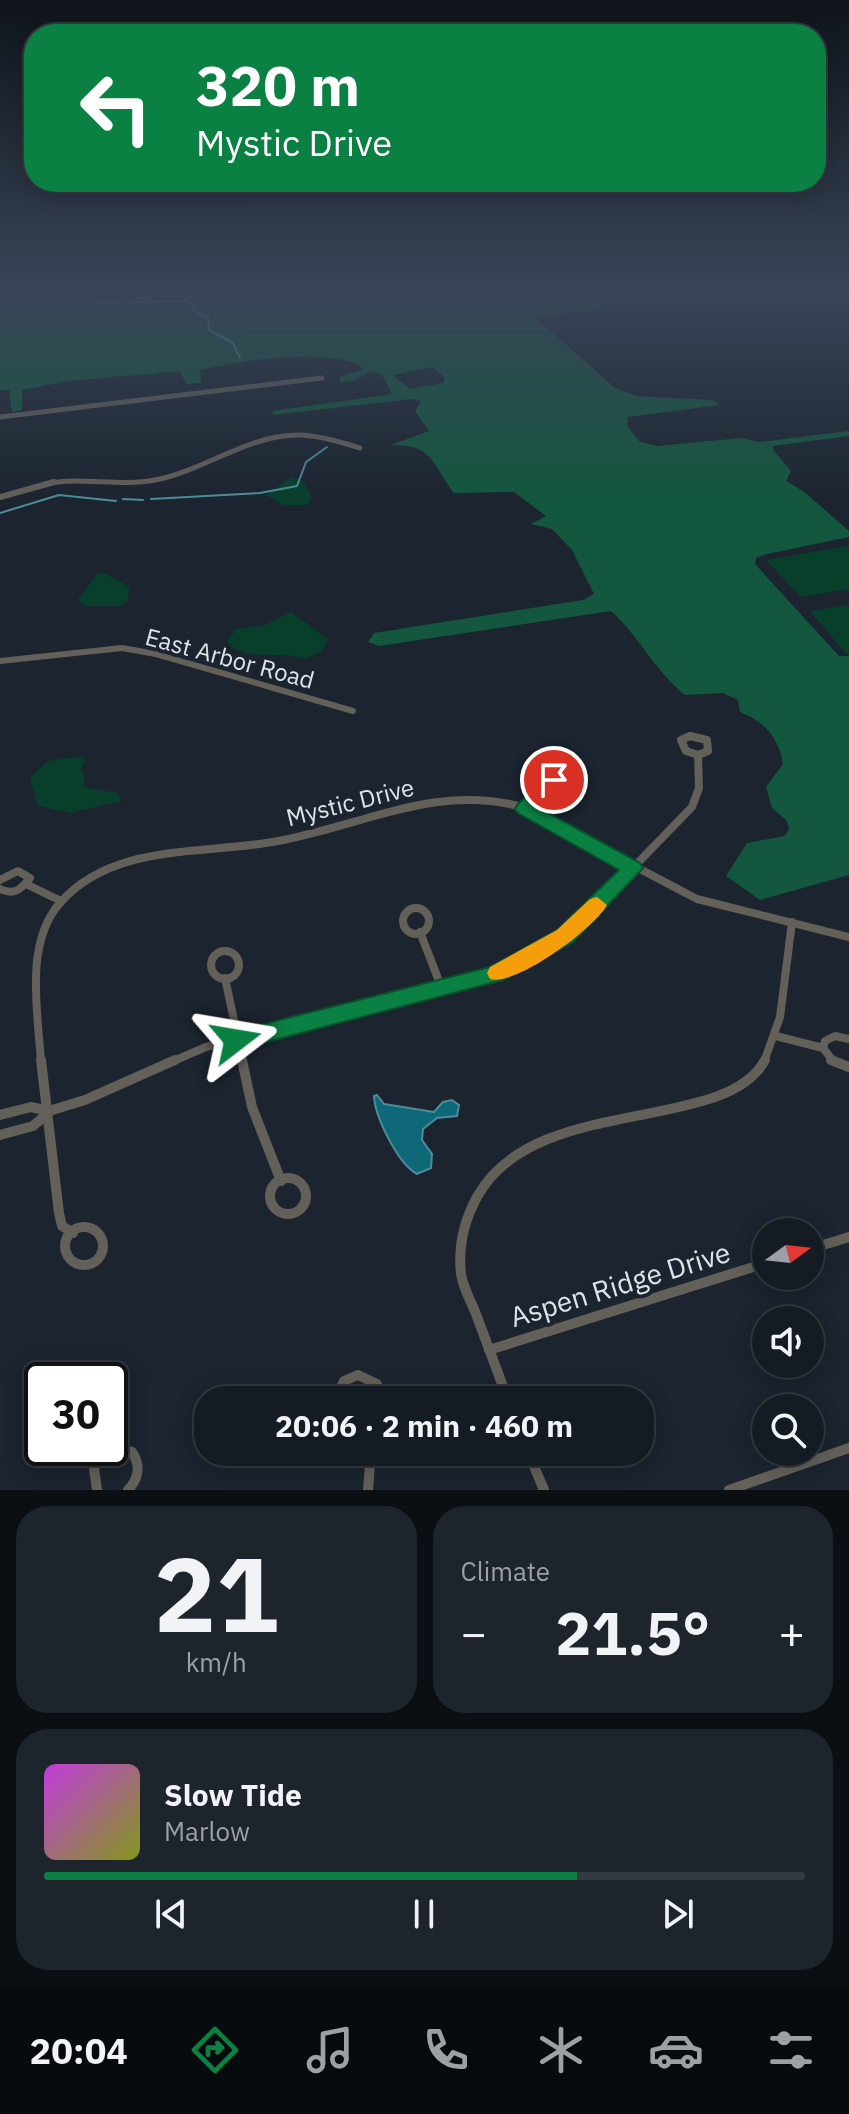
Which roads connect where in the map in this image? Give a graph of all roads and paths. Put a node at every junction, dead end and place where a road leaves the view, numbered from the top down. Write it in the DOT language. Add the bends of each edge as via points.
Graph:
graph roads {
  1 [pos="322,378"];
  2 [pos="0,417"];
  3 [pos="360,448"];
  4 [pos="0,497"];
  5 [pos="0,661"];
  6 [pos="353,711"];
  7 [pos="698,755"];
  8 [pos="554,780"];
  9 [pos="524,809"];
  10 [pos="633,868"];
  11 [pos="0,880"];
  12 [pos="28,885"];
  13 [pos="0,889"];
  14 [pos="61,901"];
  15 [pos="792,922"];
  16 [pos="420,932"];
  17 [pos="849,937"];
  18 [pos="225,978"];
  19 [pos="442,989"];
  20 [pos="776,1036"];
  21 [pos="849,1039"];
  22 [pos="236,1040"];
  23 [pos="823,1048"];
  24 [pos="849,1067"];
  25 [pos="49,1111"];
  26 [pos="0,1115"];
  27 [pos="0,1135"];
  28 [pos="281,1181"];
  29 [pos="73,1233"];
  30 [pos="849,1237"];
  31 [pos="824,1245"];
  32 [pos="752,1267"];
  33 [pos="489,1350"];
  34 [pos="342,1386"];
  35 [pos="378,1386"];
  36 [pos="503,1386"];
  37 [pos="849,1448"];
  38 [pos="370,1466"];
  39 [pos="534,1466"];
  40 [pos="97,1490"];
  41 [pos="128,1490"];
  42 [pos="368,1490"];
  43 [pos="544,1490"];
  44 [pos="729,1490"];
  1 -- 2 [label="street"];
  3 -- 4 [label="street" via="327,438 285,436 251,443 171,477 132,482 73,479"];
  5 -- 6 [label="street, East Arbor Road" via="122,648"];
  7 -- 10 [label="street" via="699,788 692,807"];
  8 -- 9 [label="street"];
  9 -- 10 [label="street, Mystic Drive"];
  9 -- 14 [label="street, Mystic Drive" via="461,797 278,841 149,858 106,871"];
  10 -- 15 [label="street, Mystic Drive" via="697,899"];
  10 -- 19 [label="street" via="565,936 537,954 496,974"];
  11 -- 12 [label="street" via="22,871 30,878"];
  12 -- 13 [label="street" via="14,893"];
  12 -- 14 [label="street"];
  14 -- 25 [label="street, Mystic Drive" via="44,927 37,961"];
  15 -- 17 [label="street, Mystic Drive"];
  15 -- 20 [label="street"];
  16 -- 19 [label="street"];
  18 -- 22 [label="street"];
  19 -- 22 [label="street"];
  20 -- 23 [label="street"];
  20 -- 33 [label="street" via="760,1070 721,1096 549,1141 519,1152 497,1168 466,1219 461,1245 461,1277"];
  21 -- 23 [label="street" via="835,1036"];
  22 -- 25 [label="street" via="177,1058"];
  22 -- 28 [label="street" via="252,1107"];
  23 -- 24 [label="street" via="832,1062"];
  25 -- 26 [label="street" via="31,1107"];
  25 -- 27 [label="street" via="41,1123"];
  25 -- 29 [label="street, Mystic Drive" via="59,1213 62,1226"];
  30 -- 31 [label="street"];
  32 -- 33 [label="street, Aspen Ridge Drive"];
  33 -- 36 [label="street"];
  34 -- 35 [label="street" via="358,1375"];
  37 -- 44 [label="street"];
  38 -- 42 [label="street"];
  39 -- 43 [label="street"];
  40 -- 41 [label="street" via="94,1468 104,1454 119,1448 132,1452 138,1465"];
}
